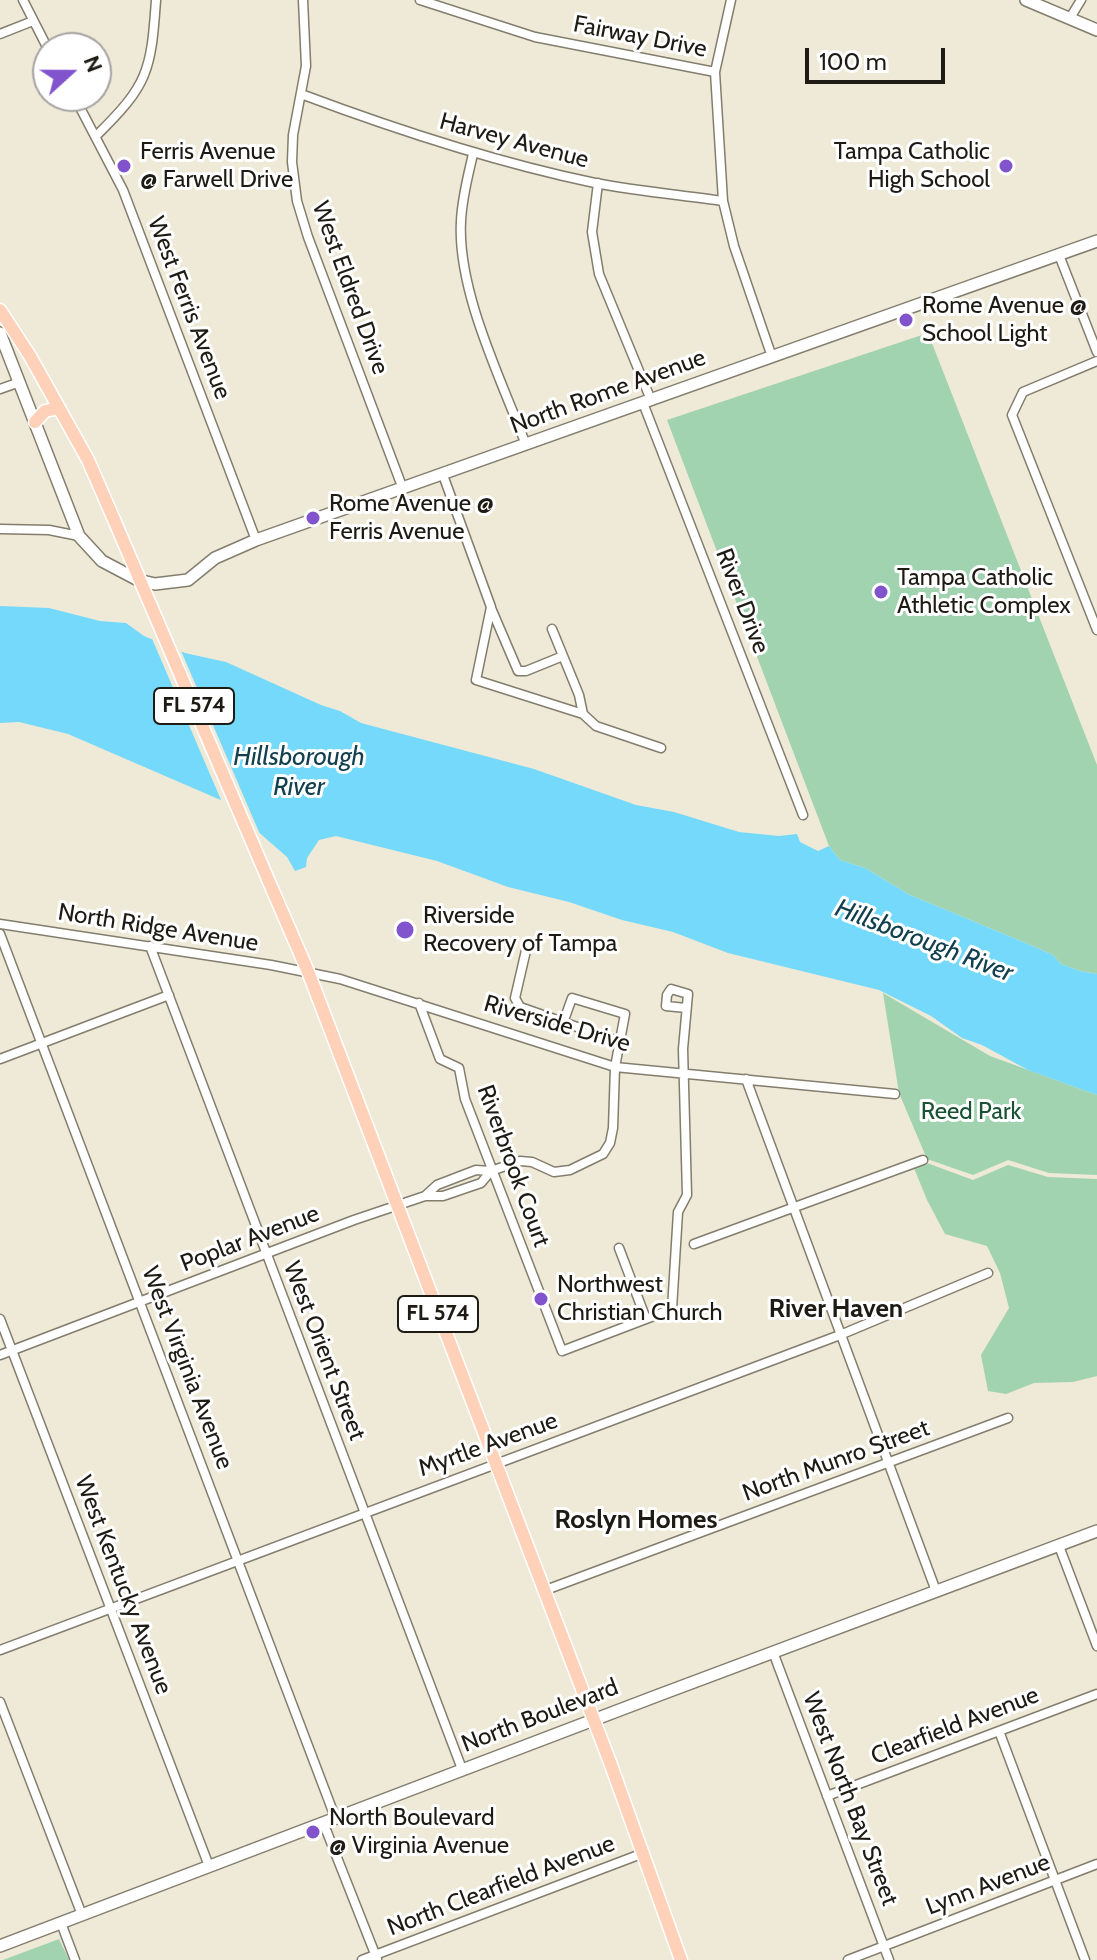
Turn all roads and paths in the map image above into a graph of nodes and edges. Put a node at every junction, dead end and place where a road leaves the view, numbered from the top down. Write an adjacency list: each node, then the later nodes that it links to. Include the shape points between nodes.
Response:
1 (23, 0): 9 (street)
2 (156, 0): 16 (street, via 153,52 145,78 125,108)
3 (303, 0): 14 (street, West Eldred Drive, via 307,50)
4 (420, 0): 13 (street, Fairway Drive, via 535,37)
5 (731, 0): 13 (street)
6 (1026, 0): 8 (street)
7 (1081, 0): 8 (street)
8 (1070, 18): 10 (street)
9 (33, 21): 11 (street); 12 (street)
10 (1097, 30)
11 (39, 32)
12 (0, 34)
13 (715, 72): 19 (street)
14 (301, 94): 17 (street, Harvey Avenue); 34 (street, West Eldred Drive, via 292,162 301,218)
15 (83, 112): 16 (street, West Ferris Avenue)
16 (96, 136): 37 (street, West Ferris Avenue, via 123,190)
17 (473, 154): 18 (street, Harvey Avenue); 32 (street, via 463,202 462,248 471,300)
18 (598, 183): 19 (street, Harvey Avenue); 29 (street, River Drive, via 592,232 599,274)
19 (723, 201): 25 (street)
20 (1097, 241): 21 (street, North Rome Avenue)
21 (1059, 255): 24 (street); 25 (street, North Rome Avenue)
22 (1, 317): 30 (main road, FL 574)
23 (0, 333): 27 (street)
24 (1097, 352)
25 (772, 357): 29 (street, North Rome Avenue)
26 (1097, 361): 40 (street, via 1023,392 1012,415)
27 (20, 382): 28 (street); 31 (street)
28 (0, 389)
29 (647, 401): 32 (street, North Rome Avenue); 44 (street, River Drive)
30 (59, 408): 31 (main road, via 45,411); 49 (main road, FL 574, bridge, via 88,460)
31 (35, 422): 36 (street)
32 (526, 445): 33 (street, North Rome Avenue)
33 (443, 475): 34 (street, North Rome Avenue); 38 (street)
34 (403, 489): 37 (street, North Rome Avenue)
35 (0, 529): 36 (street)
36 (79, 536): 37 (street, North Rome Avenue, via 102,561 155,584 188,580 215,558)
37 (256, 540)
38 (491, 607): 41 (street, via 518,671); 42 (street, via 476,680)
39 (552, 629): 41 (street)
40 (1097, 630)
41 (563, 656): 42 (street)
42 (583, 714): 43 (street, via 596,726)
43 (661, 748)
44 (803, 815)
45 (0, 924): 47 (street, North Ridge Avenue)
46 (0, 934): 55 (street, West Virginia Avenue)
47 (150, 946): 49 (street, North Ridge Avenue); 50 (street, West Orient Street)
48 (527, 946): 53 (street, via 515,998 520,1007)
49 (309, 974): 51 (street, Riverside Drive); 63 (main road, FL 574)
50 (169, 995): 55 (street); 67 (street, West Orient Street)
51 (419, 1003): 57 (street, Riverside Drive); 62 (street, Riverbrook Court, via 440,1059 459,1068)
52 (686, 1008): 58 (street)
53 (563, 1023): 54 (street); 54 (street, via 572,998 625,1014)
54 (620, 1042): 57 (street, Poplar Avenue)
55 (41, 1043): 56 (street); 69 (street, West Virginia Avenue)
56 (0, 1059)
57 (615, 1067): 58 (street, Riverside Drive); 62 (street, Poplar Avenue, via 613,1128 603,1154 570,1170 554,1172 520,1161)
58 (684, 1072): 59 (street, Riverside Drive); 71 (street, via 687,1195 678,1212 672,1309)
59 (746, 1079): 60 (street, Riverside Drive); 64 (street)
60 (895, 1094)
61 (923, 1160): 64 (street)
62 (491, 1171): 63 (street, Poplar Avenue, via 476,1170); 71 (street, Riverbrook Court, via 562,1351)
63 (396, 1205): 67 (street, Poplar Avenue); 76 (main road, FL 574)
64 (793, 1207): 65 (street); 72 (street)
65 (694, 1244)
66 (619, 1248): 71 (street)
67 (266, 1254): 69 (street, Poplar Avenue); 78 (street, West Orient Street)
68 (988, 1273): 72 (street, Myrtle Avenue)
69 (140, 1302): 73 (street, Poplar Avenue); 81 (street, West Virginia Avenue)
70 (0, 1319): 73 (street, West Kentucky Avenue)
71 (646, 1319)
72 (840, 1335): 76 (street, Myrtle Avenue); 77 (street)
73 (12, 1351): 74 (street, Poplar Avenue); 84 (street, West Kentucky Avenue)
74 (0, 1355)
75 (1008, 1418): 77 (street, North Munro Street)
76 (495, 1463): 78 (street, Myrtle Avenue); 82 (main road, FL 574)
77 (887, 1463): 82 (street, North Munro Street); 83 (street)
78 (363, 1512): 81 (street, Myrtle Avenue); 92 (street, West Orient Street)
79 (1097, 1531): 80 (street, North Boulevard)
80 (1059, 1546): 83 (street, North Boulevard); 85 (street)
81 (239, 1560): 84 (street, Myrtle Avenue); 94 (street, West Virginia Avenue)
82 (543, 1591): 90 (main road, FL 574)
83 (936, 1591): 87 (street, North Boulevard)
84 (111, 1609): 86 (street, Myrtle Avenue); 97 (street, West Kentucky Avenue)
85 (1097, 1646)
86 (0, 1650)
87 (773, 1652): 90 (street, North Boulevard); 93 (street, West North Bay Street)
88 (1097, 1694): 91 (street, Clearfield Avenue)
89 (0, 1702): 99 (street)
90 (593, 1720): 92 (street, North Boulevard); 95 (main road, FL 574)
91 (999, 1731): 93 (street, Clearfield Avenue); 98 (street)
92 (462, 1769): 94 (street, North Boulevard)
93 (827, 1796): 102 (street, West North Bay Street)
94 (329, 1820): 97 (street, North Boulevard); 103 (street, West Virginia Avenue)
95 (641, 1854): 103 (street, North Clearfield Avenue); 106 (main road, FL 574)
96 (1097, 1864): 98 (street, Lynn Avenue)
97 (209, 1866): 99 (street, North Boulevard)
98 (1054, 1881): 102 (street, Lynn Avenue); 109 (street)
99 (82, 1915): 100 (street, North Boulevard)
100 (61, 1923): 101 (street, North Boulevard); 104 (street)
101 (0, 1946)
102 (884, 1946): 107 (street, Lynn Avenue); 108 (street, West North Bay Street)
103 (376, 1958): 105 (street)
104 (75, 1960)
105 (362, 1960)
106 (681, 1960)
107 (848, 1960)
108 (889, 1960)
109 (1085, 1960)

